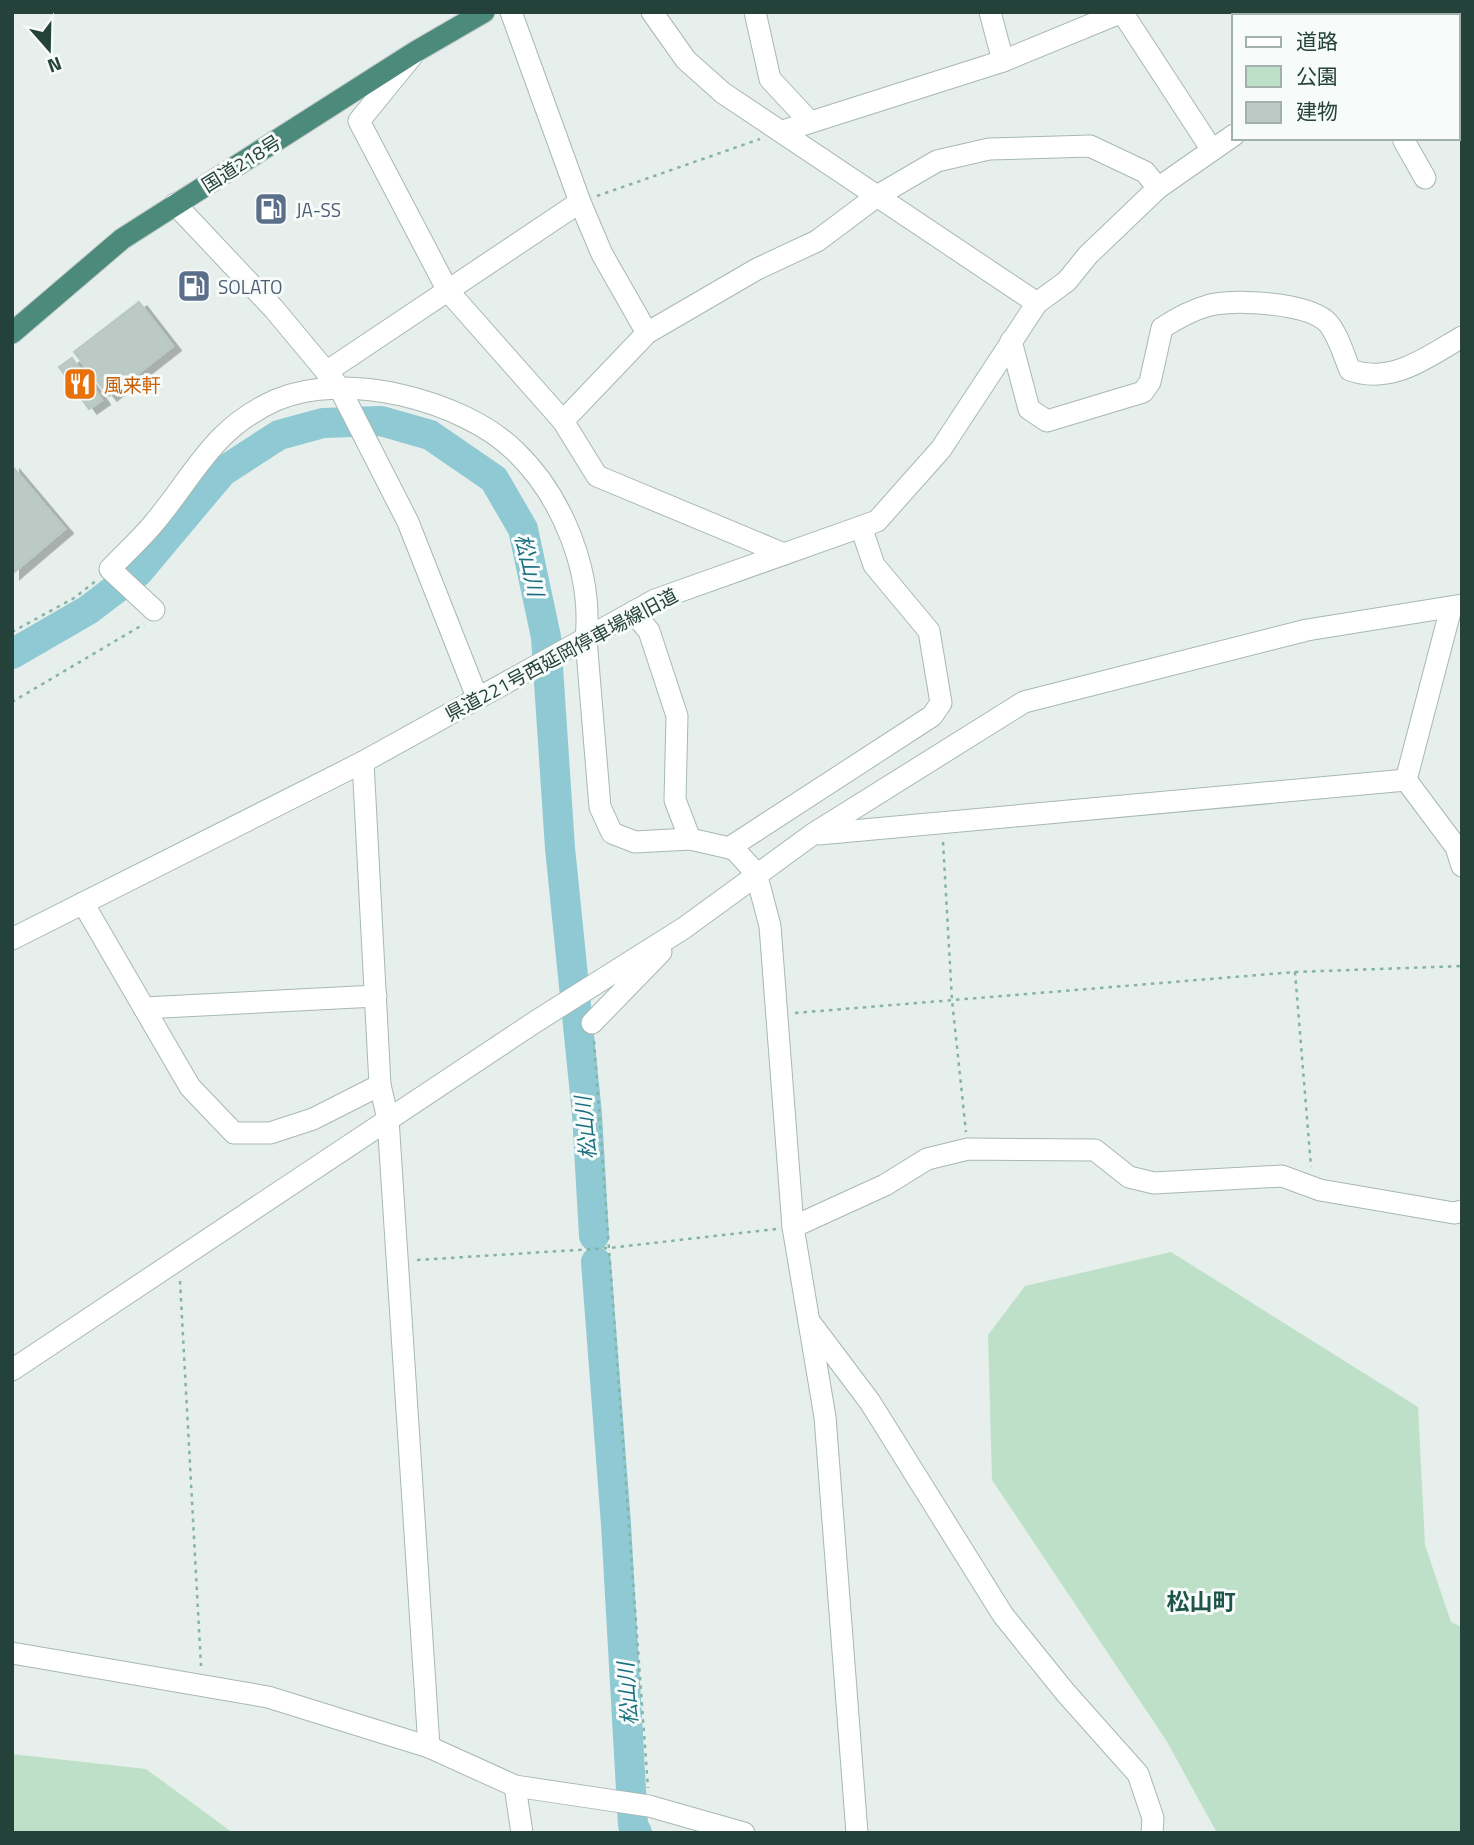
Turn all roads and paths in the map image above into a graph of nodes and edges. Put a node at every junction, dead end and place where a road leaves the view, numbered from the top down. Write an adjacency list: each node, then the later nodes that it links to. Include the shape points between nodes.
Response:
1 (484, 12): 7 (highway, 国道218号)
2 (511, 12): 17 (street)
3 (652, 12): 10 (street, via 687,60 723,93)
4 (755, 12): 9 (street, via 770,79)
5 (990, 12): 8 (street)
6 (1122, 12): 8 (street); 13 (street)
7 (415, 52): 18 (highway, 国道218号); 19 (street, via 359,121)
8 (1003, 61): 9 (street)
9 (810, 122): 10 (street)
10 (783, 131): 16 (street); 17 (path)
11 (1232, 136): 13 (street, 県道221号西延岡停車場線旧道)
12 (1405, 140): 14 (street)
13 (1212, 150): 15 (street, 県道221号西延岡停車場線旧道)
14 (1425, 178)
15 (1158, 188): 16 (street, via 1145,172 1090,146 1033,145 937,161); 20 (street, 県道221号西延岡停車場線旧道, via 1088,254 1067,281)
16 (877, 196): 20 (street); 22 (street, via 817,241 757,268)
17 (580, 202): 19 (street); 22 (street, via 602,254)
18 (175, 204): 21 (highway, 国道218号, via 122,239); 25 (street)
19 (448, 291): 25 (street); 26 (street)
20 (1037, 303): 24 (street, 県道221号西延岡停車場線旧道)
21 (12, 333)
22 (647, 333): 26 (street)
23 (1462, 337): 24 (street, via 1418,364 1395,372 1363,374 1350,370 1329,323 1315,314 1277,305 1213,304 1183,314 1162,328 1150,382 1143,392 1047,421 1029,410)
24 (1011, 341): 27 (street, 県道221号西延岡停車場線旧道, via 940,449 877,521)
25 (335, 382): 29 (street, via 278,399 234,424); 34 (street, via 403,394 468,418 515,450 550,496 575,546 589,613); 35 (street, via 408,523)
26 (563, 421): 28 (street, via 597,476)
27 (861, 527): 28 (street, 県道221号西延岡停車場線旧道); 42 (street, via 874,565 929,632 941,704 932,716)
28 (784, 554): 32 (street, 県道221号西延岡停車場線旧道, via 729,571)
29 (111, 569): 31 (street); 33 (path, via 74,598)
30 (1456, 606): 38 (street); 40 (street, via 1307,629 1024,702)
31 (155, 610): 36 (path, via 145,624)
32 (633, 612): 34 (street, 県道221号西延岡停車場線旧道); 41 (street, via 649,631 677,716 675,800)
33 (12, 632)
34 (586, 639): 35 (street, 県道221号西延岡停車場線旧道); 41 (street, via 600,807 612,834 635,842)
35 (477, 697): 37 (street, 県道221号西延岡停車場線旧道)
36 (12, 702)
37 (363, 762): 45 (street, 県道221号西延岡停車場線旧道); 50 (street)
38 (1406, 780): 39 (street); 43 (street, via 1457,847)
39 (942, 821): 40 (street); 51 (path)
40 (813, 834): 44 (street)
41 (690, 839): 42 (street)
42 (729, 848): 44 (street)
43 (1462, 866)
44 (756, 873): 46 (street); 53 (street, via 770,926)
45 (83, 903): 47 (street, 県道221号西延岡停車場線旧道); 52 (street)
46 (684, 928): 54 (street); 56 (street)
47 (12, 939)
48 (1462, 966): 49 (path)
49 (1294, 972): 51 (path); 58 (path)
50 (376, 996): 52 (street); 55 (street)
51 (952, 1000): 53 (path); 57 (path)
52 (144, 1008): 55 (street, via 190,1087 234,1133 270,1133 313,1119)
53 (776, 1014): 60 (street)
54 (592, 1023): 61 (path)
55 (380, 1085): 56 (street)
56 (387, 1119): 62 (street); 63 (street)
57 (968, 1149): 58 (street, via 1095,1150 1129,1177 1154,1183 1282,1175); 60 (street, via 927,1159 886,1185)
58 (1313, 1187): 59 (street, via 1378,1202)
59 (1462, 1211)
60 (793, 1227): 61 (path); 64 (street)
61 (608, 1248): 63 (path); 70 (path)
62 (179, 1258): 65 (street); 67 (path)
63 (395, 1262): 68 (street)
64 (809, 1322): 73 (street, via 825,1417); 74 (street, via 870,1402 1003,1615 1138,1774 1153,1818)
65 (12, 1370)
66 (12, 1653): 67 (street)
67 (202, 1686): 68 (street, via 268,1697)
68 (429, 1746): 69 (street)
69 (515, 1786): 70 (street); 71 (street)
70 (649, 1806): 72 (street)
71 (522, 1833)
72 (744, 1833)
73 (857, 1833)
74 (1152, 1833)

